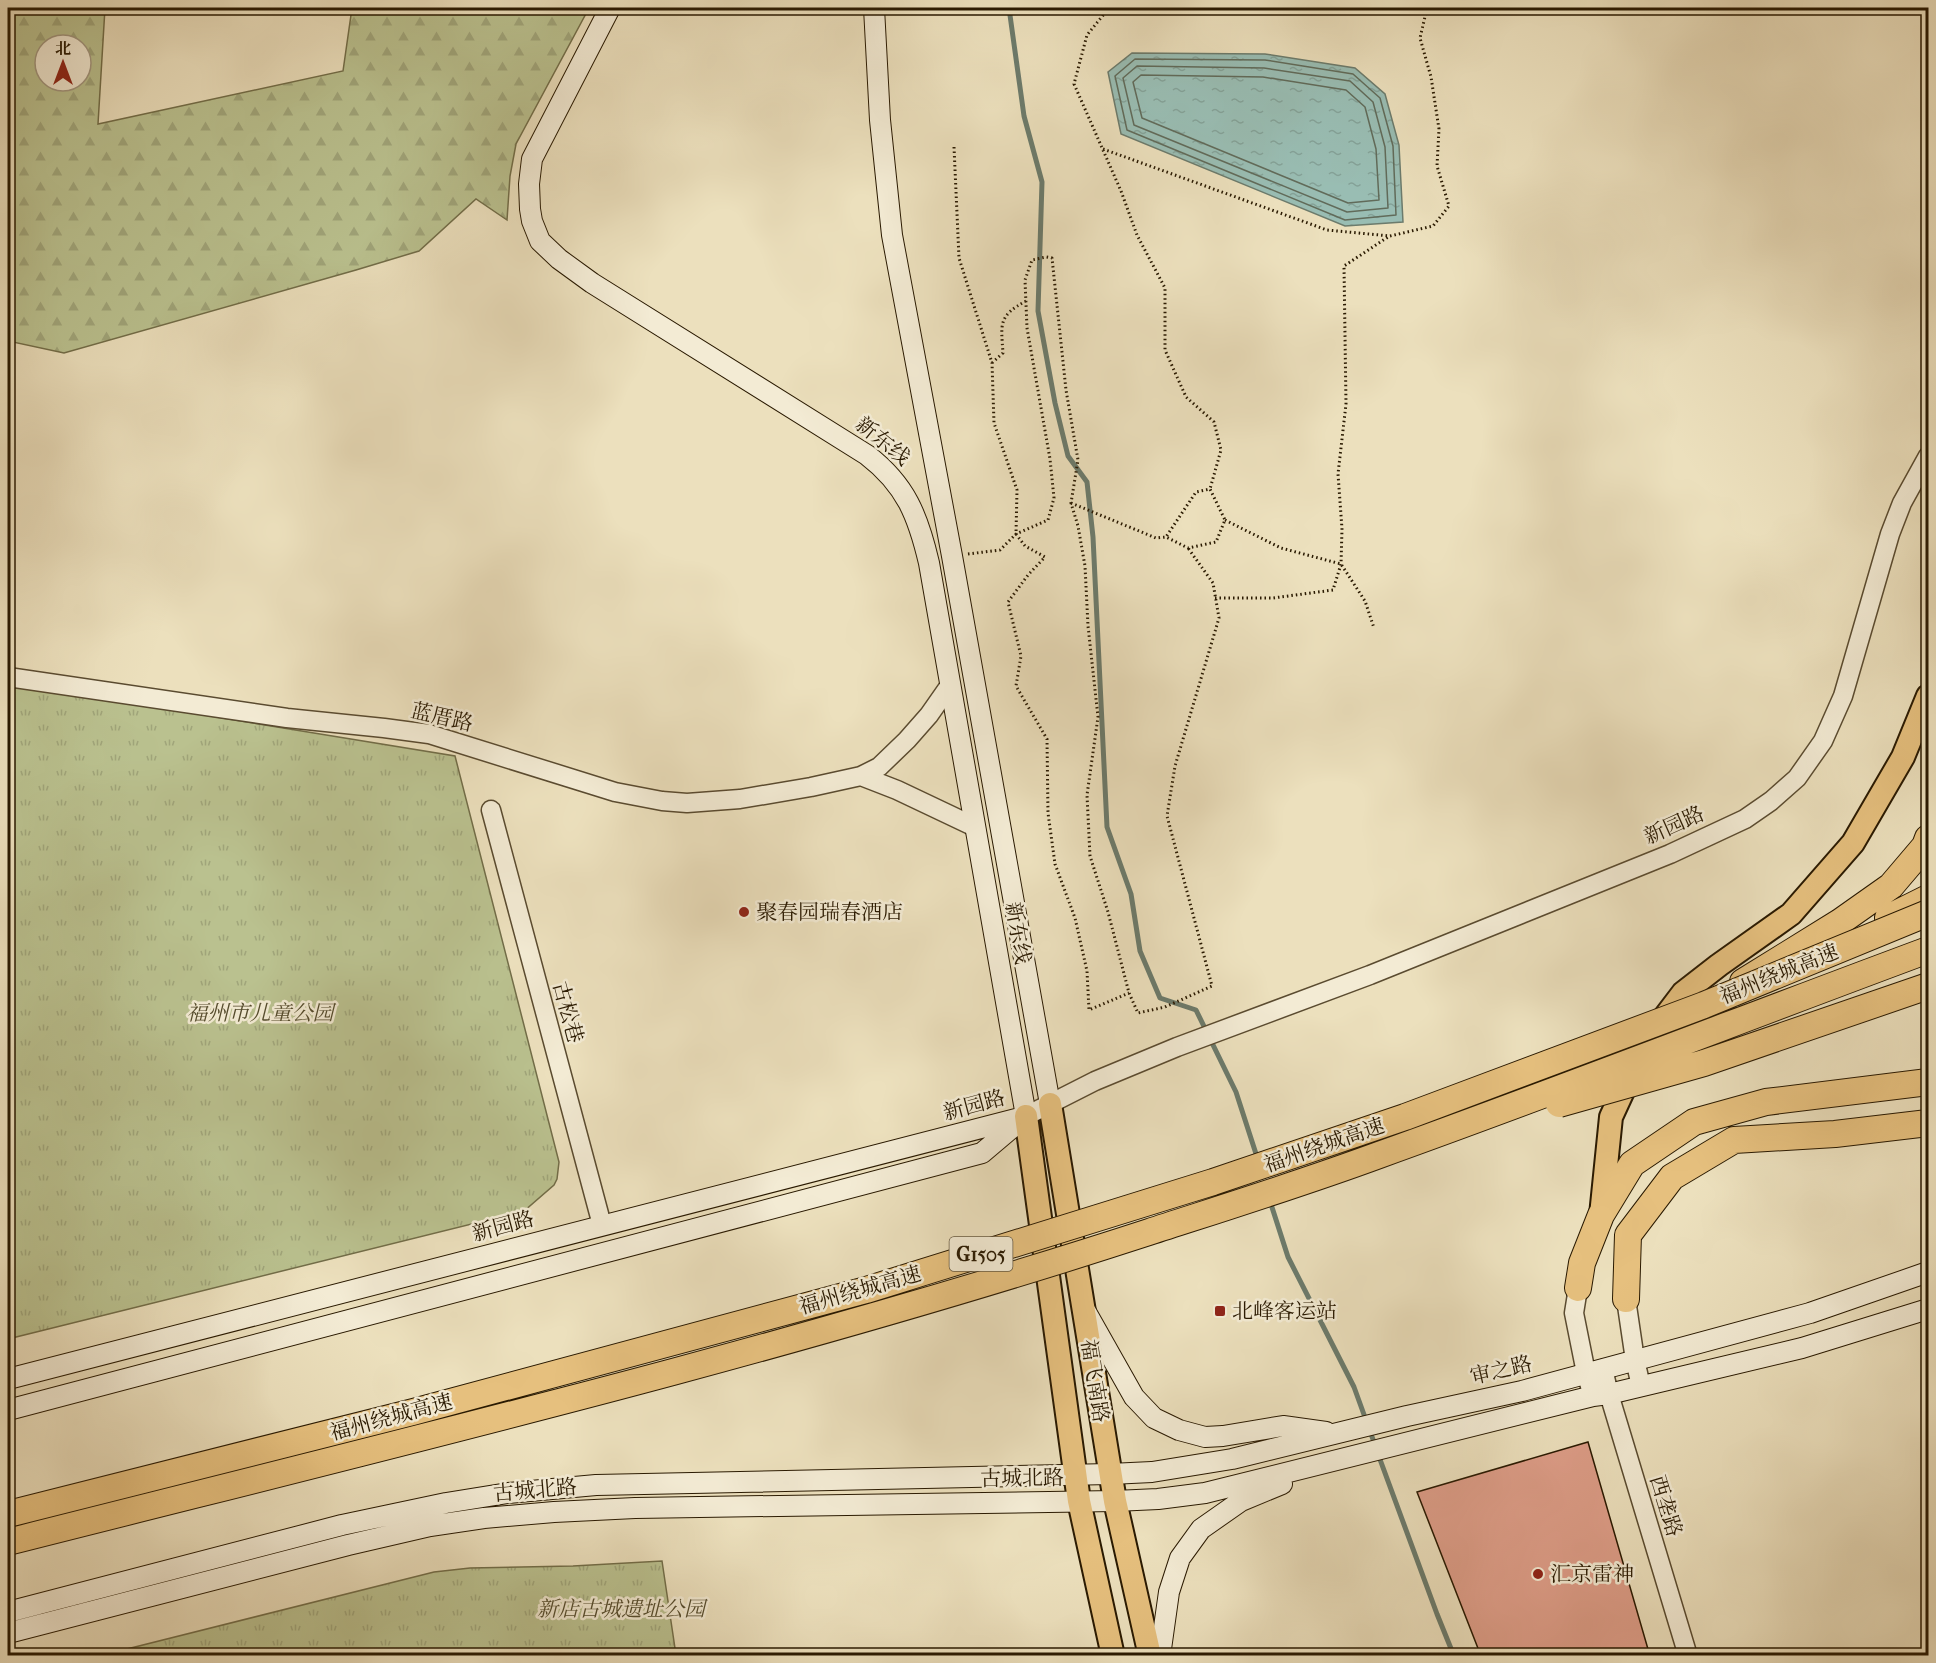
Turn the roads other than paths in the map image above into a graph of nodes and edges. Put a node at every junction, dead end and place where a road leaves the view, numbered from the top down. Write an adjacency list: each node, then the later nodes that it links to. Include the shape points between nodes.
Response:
1 (610, 8): 5 (main road, 新东线, via 532,159 529,203 540,241 592,283 854,445 890,475 909,501 923,536)
2 (874, 8): 17 (main road, 新东线, via 881,139 892,235)
3 (1929, 456): 17 (street, 新园路, via 1902,503 1890,534 1843,696 1822,741 1797,778 1771,801 1745,819 1670,854 1370,975 1177,1047)
4 (8, 677): 7 (street, 蓝厝路, via 287,718 429,734 589,785 662,801 740,799)
5 (950, 685): 7 (street, via 907,740 879,767); 9 (main road, 新东线)
6 (1929, 696): 23 (main road, via 1903,757 1853,843 1791,914 1683,993 1645,1043 1611,1117)
7 (861, 776): 9 (street)
8 (491, 810): 24 (street, 古松巷)
9 (975, 827): 18 (main road, 新东线)
10 (1929, 838): 15 (highway, bridge, via 1890,886 1840,922)
11 (1929, 898): 15 (highway, bridge)
12 (1929, 913): 15 (highway, 福州绕城高速 / G1505, bridge)
13 (1929, 950): 22 (highway, 福州绕城高速 / G1505, bridge)
14 (1929, 986): 22 (highway, bridge, via 1704,1063)
15 (1704, 1005): 42 (highway, 福州绕城高速 / G1505, bridge, via 1394,1121 1214,1182 866,1290 413,1412)
16 (1929, 1082): 23 (highway, via 1766,1102 1694,1122 1632,1164)
17 (1050, 1104): 18 (street, 新园路); 28 (main road, 福飞南路)
18 (1026, 1116): 24 (main road, 新园路); 35 (main road, 新园路, via 982,1153); 39 (main road, 福飞南路)
19 (1929, 1123): 20 (highway)
20 (1835, 1134): 21 (highway); 27 (highway, via 1734,1140 1672,1177 1628,1235)
21 (1929, 1135)
22 (1377, 1156): 43 (highway, 福州绕城高速 / G1505, bridge, via 1137,1236 875,1316 546,1405)
23 (1600, 1215): 26 (highway, via 1582,1263)
24 (602, 1225): 32 (main road, 新园路)
25 (1929, 1272): 30 (main road, 审之路, via 1810,1313)
26 (1578, 1288): 31 (street, 西垄路, via 1574,1313)
27 (1626, 1299): 30 (street)
28 (1082, 1306): 36 (main road, via 1134,1397 1154,1418 1205,1437 1283,1426); 38 (main road, 福飞南路)
29 (1929, 1309): 33 (main road, via 1802,1348)
30 (1635, 1360): 31 (main road, 审之路); 33 (street)
31 (1595, 1371): 34 (street, 西垄路); 36 (main road, 审之路)
32 (8, 1379)
33 (1641, 1386): 34 (main road)
34 (1601, 1395): 37 (main road); 49 (street, 西垄路)
35 (8, 1410)
36 (1338, 1434): 38 (main road, 审之路, via 1205,1464)
37 (1346, 1457): 41 (main road, via 1205,1493); 48 (main road, via 1241,1501 1201,1529 1180,1558 1169,1592)
38 (1110, 1474): 39 (main road, 审之路); 41 (main road, 福飞南路)
39 (1075, 1475): 40 (main road, 福飞南路); 44 (main road, 古城北路, via 596,1485 508,1493 342,1526)
40 (1079, 1501): 41 (main road); 45 (main road, 古城北路, via 624,1508 484,1518 348,1545); 46 (main road, 福飞南路)
41 (1115, 1501): 47 (main road, 福飞南路)
42 (8, 1514)
43 (8, 1542)
44 (8, 1612)
45 (8, 1633)
46 (1113, 1656)
47 (1150, 1656)
48 (1160, 1656)
49 (1688, 1656)

